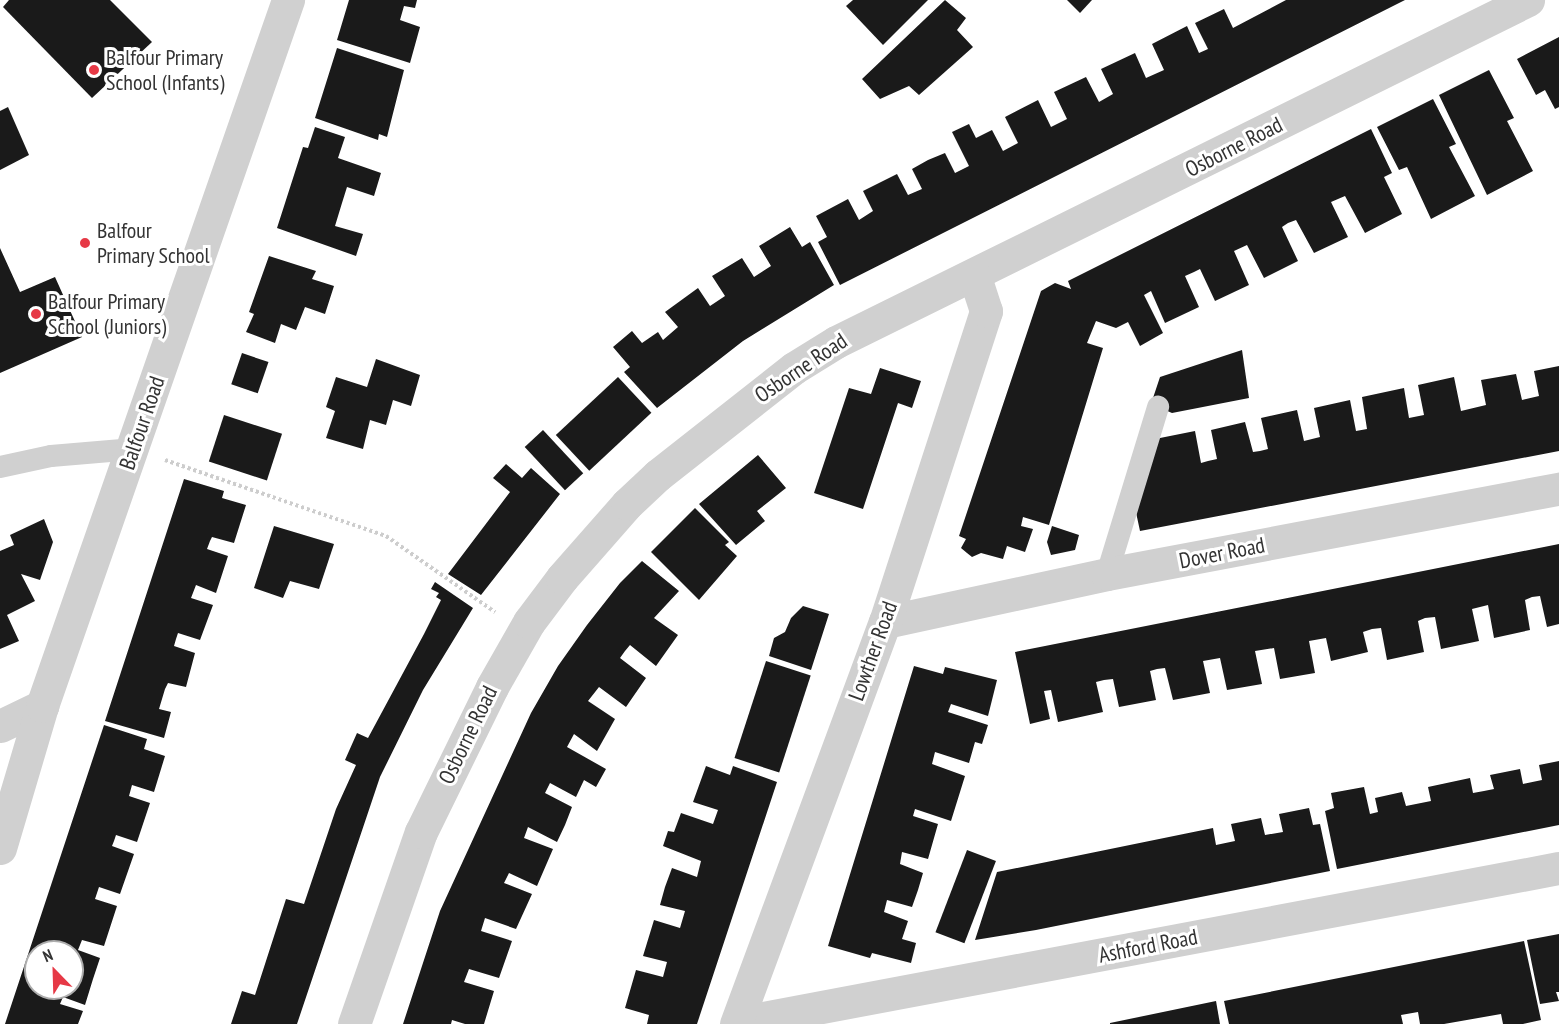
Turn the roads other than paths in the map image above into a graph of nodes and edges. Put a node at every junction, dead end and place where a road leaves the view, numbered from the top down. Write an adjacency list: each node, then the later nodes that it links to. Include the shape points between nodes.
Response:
1 (288, 0): 5 (street, Balfour Road)
2 (1528, 0): 3 (street, Osborne Road)
3 (974, 275): 9 (street, Lowther Road, via 986,311); 14 (street, Osborne Road, via 836,342 794,368 627,504 562,578 524,631 487,696 421,832)
4 (1158, 407): 8 (lane)
5 (134, 449): 6 (lane, via 51,456); 10 (street, Balfour Road)
6 (0, 467)
7 (1559, 489): 8 (street, Dover Road)
8 (1107, 574): 9 (street, Dover Road)
9 (885, 622): 15 (street, Lowther Road)
10 (42, 706): 11 (street); 12 (street, Balfour Road)
11 (0, 726)
12 (0, 848)
13 (1559, 868): 15 (street, Ashford Road)
14 (354, 1024)
15 (736, 1024)

